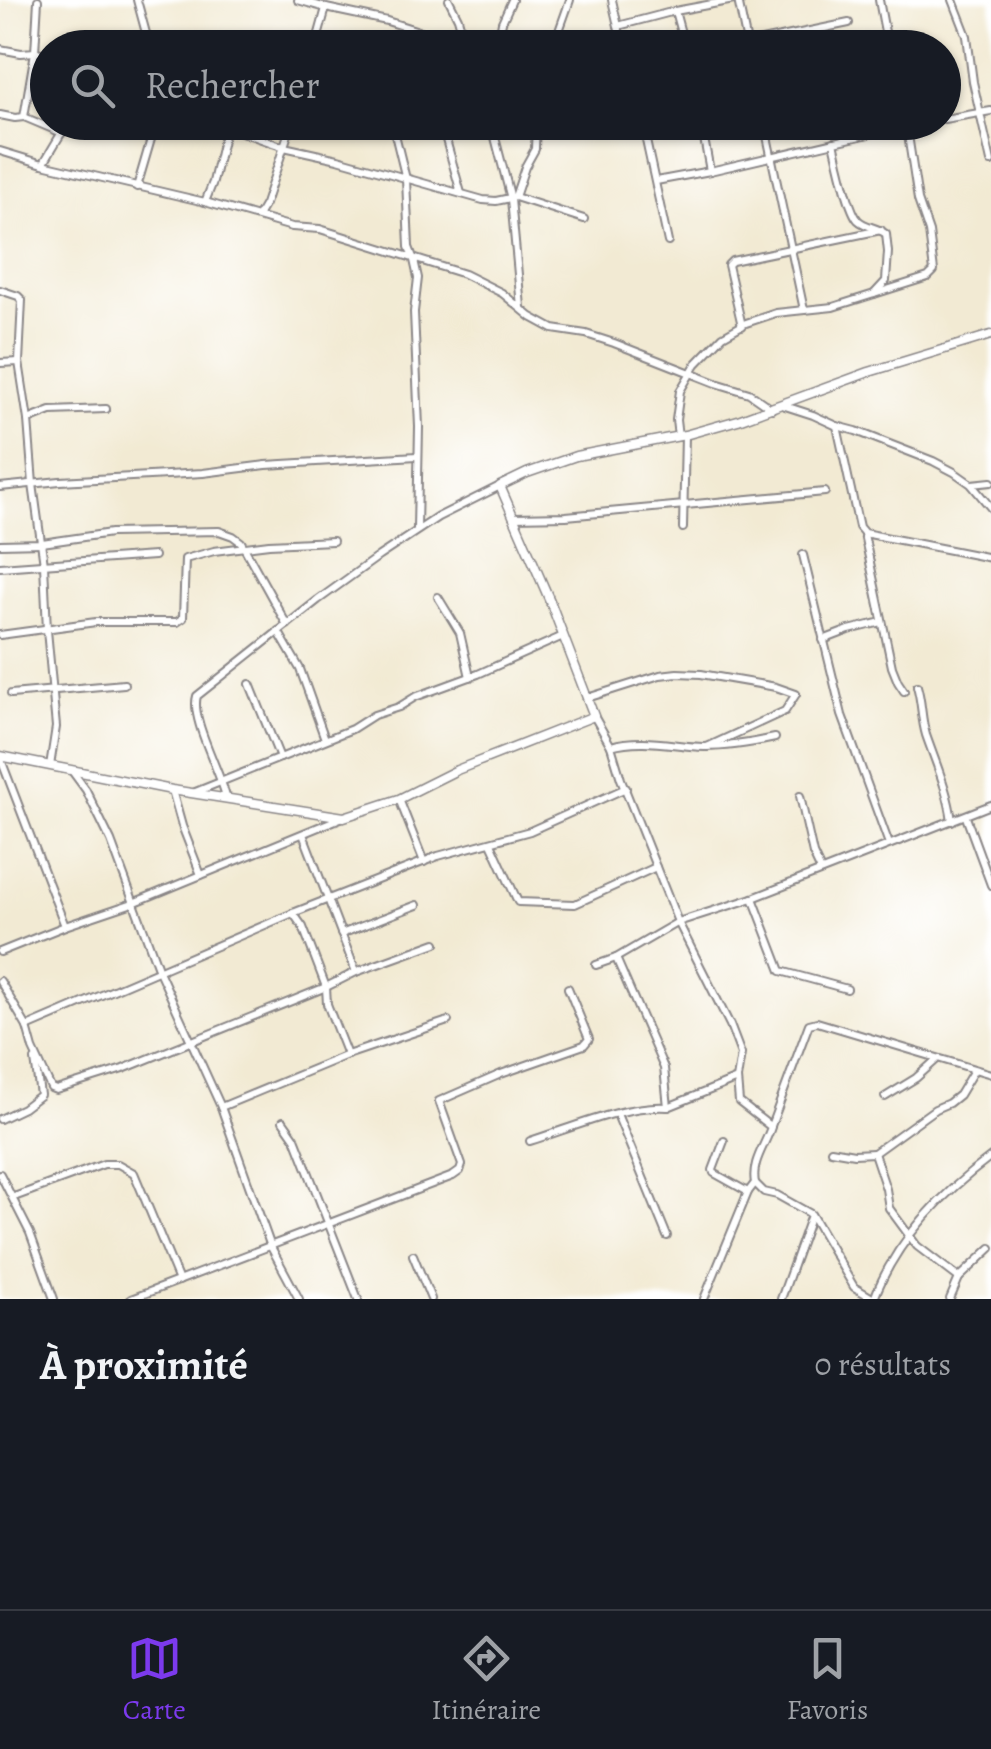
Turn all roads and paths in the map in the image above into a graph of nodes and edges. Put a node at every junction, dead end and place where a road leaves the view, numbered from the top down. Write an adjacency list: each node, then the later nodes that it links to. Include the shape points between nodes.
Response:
1 (38, 0): 15 (street)
2 (137, 0): 16 (street)
3 (298, 0): 11 (street)
4 (448, 0): 19 (street)
5 (512, 0): 20 (street)
6 (570, 0): 21 (street)
7 (612, 0): 14 (street)
8 (736, 0): 12 (street); 24 (street)
9 (879, 0): 26 (street)
10 (953, 0): 31 (street, via 967,36)
11 (326, 8): 17 (street); 18 (street)
12 (675, 11): 14 (street); 23 (street)
13 (849, 23): 25 (street)
14 (618, 26): 22 (street)
15 (36, 30)
16 (145, 30)
17 (320, 30)
18 (413, 30)
19 (462, 30)
20 (500, 30)
21 (559, 30)
22 (619, 30)
23 (680, 30)
24 (744, 30)
25 (818, 30)
26 (885, 30)
27 (0, 50): 28 (street)
28 (30, 52)
29 (30, 82): 34 (street)
30 (991, 111): 31 (street)
31 (980, 113): 33 (street); 54 (street)
32 (0, 115): 34 (street)
33 (961, 116)
34 (24, 117): 35 (street)
35 (30, 120)
36 (58, 140): 55 (street)
37 (151, 140): 59 (street)
38 (223, 140): 62 (street)
39 (265, 140): 51 (street)
40 (286, 140): 51 (street)
41 (396, 140): 57 (street)
42 (446, 140): 60 (street)
43 (496, 140): 61 (street)
44 (535, 140): 61 (street)
45 (646, 140): 58 (street)
46 (704, 140): 56 (street)
47 (768, 140): 53 (street)
48 (842, 140): 50 (street)
49 (909, 140): 70 (street, via 934,271)
50 (834, 142): 53 (street); 65 (street, via 853,214)
51 (284, 148): 57 (street); 63 (street)
52 (0, 151): 55 (street)
53 (771, 157): 56 (street); 67 (street)
54 (991, 162)
55 (43, 164): 59 (street)
56 (710, 171): 58 (street)
57 (406, 179): 60 (street); 68 (street)
58 (656, 181): 66 (street)
59 (137, 187): 62 (street)
60 (462, 193): 61 (street)
61 (513, 198): 64 (street); 71 (street)
62 (205, 202): 63 (street)
63 (258, 216): 68 (street)
64 (584, 219)
65 (881, 230): 67 (street); 70 (street, via 886,281)
66 (668, 242)
67 (790, 249): 72 (street); 73 (street, via 728,265)
68 (414, 260): 71 (street, via 464,274); 84 (street)
69 (0, 290): 75 (street, via 22,300)
70 (874, 294): 72 (street)
71 (521, 308): 77 (street, via 553,329)
72 (804, 310): 73 (street, via 776,312)
73 (742, 326): 77 (street, via 723,336)
74 (991, 335): 78 (street)
75 (20, 362): 76 (street); 81 (street)
76 (0, 364)
77 (692, 372): 80 (street, via 755,395); 83 (street, via 680,391)
78 (782, 406): 80 (street); 82 (street)
79 (106, 409): 81 (street)
80 (772, 409): 83 (street)
81 (28, 420): 86 (street)
82 (837, 426): 87 (street, via 933,461); 96 (street)
83 (681, 436): 88 (street, via 576,456); 91 (street)
84 (418, 456): 86 (street); 95 (street)
85 (991, 482): 87 (street)
86 (33, 484): 89 (street); 98 (street)
87 (971, 484): 92 (street)
88 (500, 486): 93 (street); 95 (street)
89 (0, 487)
90 (825, 492): 91 (street)
91 (684, 504): 93 (street); 94 (street)
92 (990, 505)
93 (514, 517): 112 (street)
94 (684, 528)
95 (417, 530): 108 (street)
96 (864, 533): 103 (street); 107 (street)
97 (333, 541): 100 (street)
98 (42, 543): 99 (street); 100 (street, via 111,533 219,531); 104 (street)
99 (0, 544)
100 (245, 548): 108 (street); 109 (street, via 184,559 181,621)
101 (803, 554): 113 (street)
102 (154, 556): 104 (street)
103 (991, 558)
104 (44, 564): 105 (street); 109 (street)
105 (0, 568)
106 (438, 598): 114 (street, via 460,633)
107 (882, 622): 113 (street); 119 (street)
108 (287, 624): 110 (street)
109 (47, 630): 111 (street); 118 (street)
110 (278, 632): 124 (street); 131 (street, via 194,702)
111 (0, 635)
112 (564, 636): 114 (street); 121 (street)
113 (823, 640): 144 (street, via 842,715)
114 (470, 678): 124 (street)
115 (124, 684): 118 (street)
116 (250, 684): 128 (street)
117 (917, 686): 141 (street)
118 (52, 690): 120 (street); 129 (street)
119 (904, 691)
120 (11, 694)
121 (587, 698): 122 (street); 126 (street, via 678,674 796,694 785,711)
122 (594, 716): 125 (street); 137 (street)
123 (775, 738): 126 (street)
124 (325, 739): 128 (street)
125 (611, 746): 126 (street); 132 (street)
126 (707, 747)
127 (0, 757): 129 (street); 156 (street)
128 (280, 758): 131 (street)
129 (50, 766): 130 (street)
130 (72, 770): 133 (street); 152 (street, via 111,841)
131 (222, 780): 134 (street); 136 (street)
132 (626, 788): 143 (street); 146 (street)
133 (172, 790): 134 (street); 148 (street)
134 (194, 792): 136 (street)
135 (800, 796): 147 (street)
136 (226, 797): 139 (street)
137 (400, 798): 139 (street); 145 (street)
138 (991, 806): 140 (street)
139 (344, 816): 142 (street)
140 (966, 816): 141 (street); 149 (street)
141 (952, 822): 144 (street)
142 (303, 834): 148 (street); 151 (street)
143 (491, 842): 145 (street); 146 (street, via 518,902 526,904 574,904)
144 (889, 844): 147 (street)
145 (424, 862): 151 (street)
146 (656, 867): 155 (street)
147 (821, 871): 150 (street)
148 (201, 874): 152 (street)
149 (991, 885)
150 (753, 898): 155 (street); 167 (street, via 781,970)
151 (328, 901): 154 (street); 157 (street)
152 (133, 904): 156 (street); 162 (street)
153 (417, 905): 157 (street)
154 (293, 913): 162 (street); 165 (street)
155 (678, 922): 160 (street); 176 (street, via 736,1039)
156 (65, 926): 159 (street)
157 (341, 934): 163 (street)
158 (436, 944): 163 (street)
159 (0, 952)
160 (616, 958): 161 (street); 179 (street, via 664,1068)
161 (596, 965)
162 (159, 971): 169 (street); 170 (street)
163 (356, 972): 165 (street)
164 (0, 982): 169 (street)
165 (326, 987): 170 (street); 172 (street)
166 (568, 988): 195 (street, via 588,1039 584,1045 439,1101 460,1171)
167 (848, 989)
168 (448, 1021): 172 (street)
169 (27, 1027): 171 (street)
170 (191, 1042): 171 (street, via 56,1090); 178 (street)
171 (33, 1049): 181 (street, via 40,1095)
172 (346, 1054): 178 (street)
173 (937, 1059): 174 (street); 177 (street); 183 (street, via 826,1023 809,1024)
174 (974, 1070): 175 (street); 187 (street, via 959,1095)
175 (991, 1074)
176 (737, 1079): 179 (street); 183 (street, via 739,1102)
177 (886, 1097)
178 (221, 1107): 198 (street)
179 (668, 1107): 180 (street)
180 (617, 1114): 184 (street); 196 (street)
181 (0, 1119)
182 (282, 1121): 195 (street)
183 (771, 1126): 190 (street)
184 (530, 1141)
185 (724, 1141): 191 (street, via 714,1174)
186 (831, 1150): 187 (street)
187 (874, 1153): 197 (street, via 889,1208)
188 (991, 1157): 197 (street, via 953,1187)
189 (0, 1174): 193 (street)
190 (755, 1183): 191 (street); 194 (street)
191 (748, 1192): 208 (street)
192 (0, 1194): 193 (street)
193 (11, 1194): 202 (street, via 118,1164 134,1174); 203 (street)
194 (811, 1214): 209 (street); 210 (street, via 854,1287)
195 (328, 1224): 198 (street); 206 (street)
196 (667, 1236)
197 (910, 1237): 201 (street); 210 (street)
198 (270, 1247): 202 (street); 205 (street)
199 (991, 1248): 201 (street)
200 (413, 1256): 207 (street)
201 (959, 1278): 211 (street)
202 (179, 1281): 204 (street)
203 (54, 1299)
204 (130, 1299)
205 (299, 1299)
206 (358, 1299)
207 (431, 1299)
208 (704, 1299)
209 (781, 1299)
210 (874, 1299)
211 (950, 1299)

